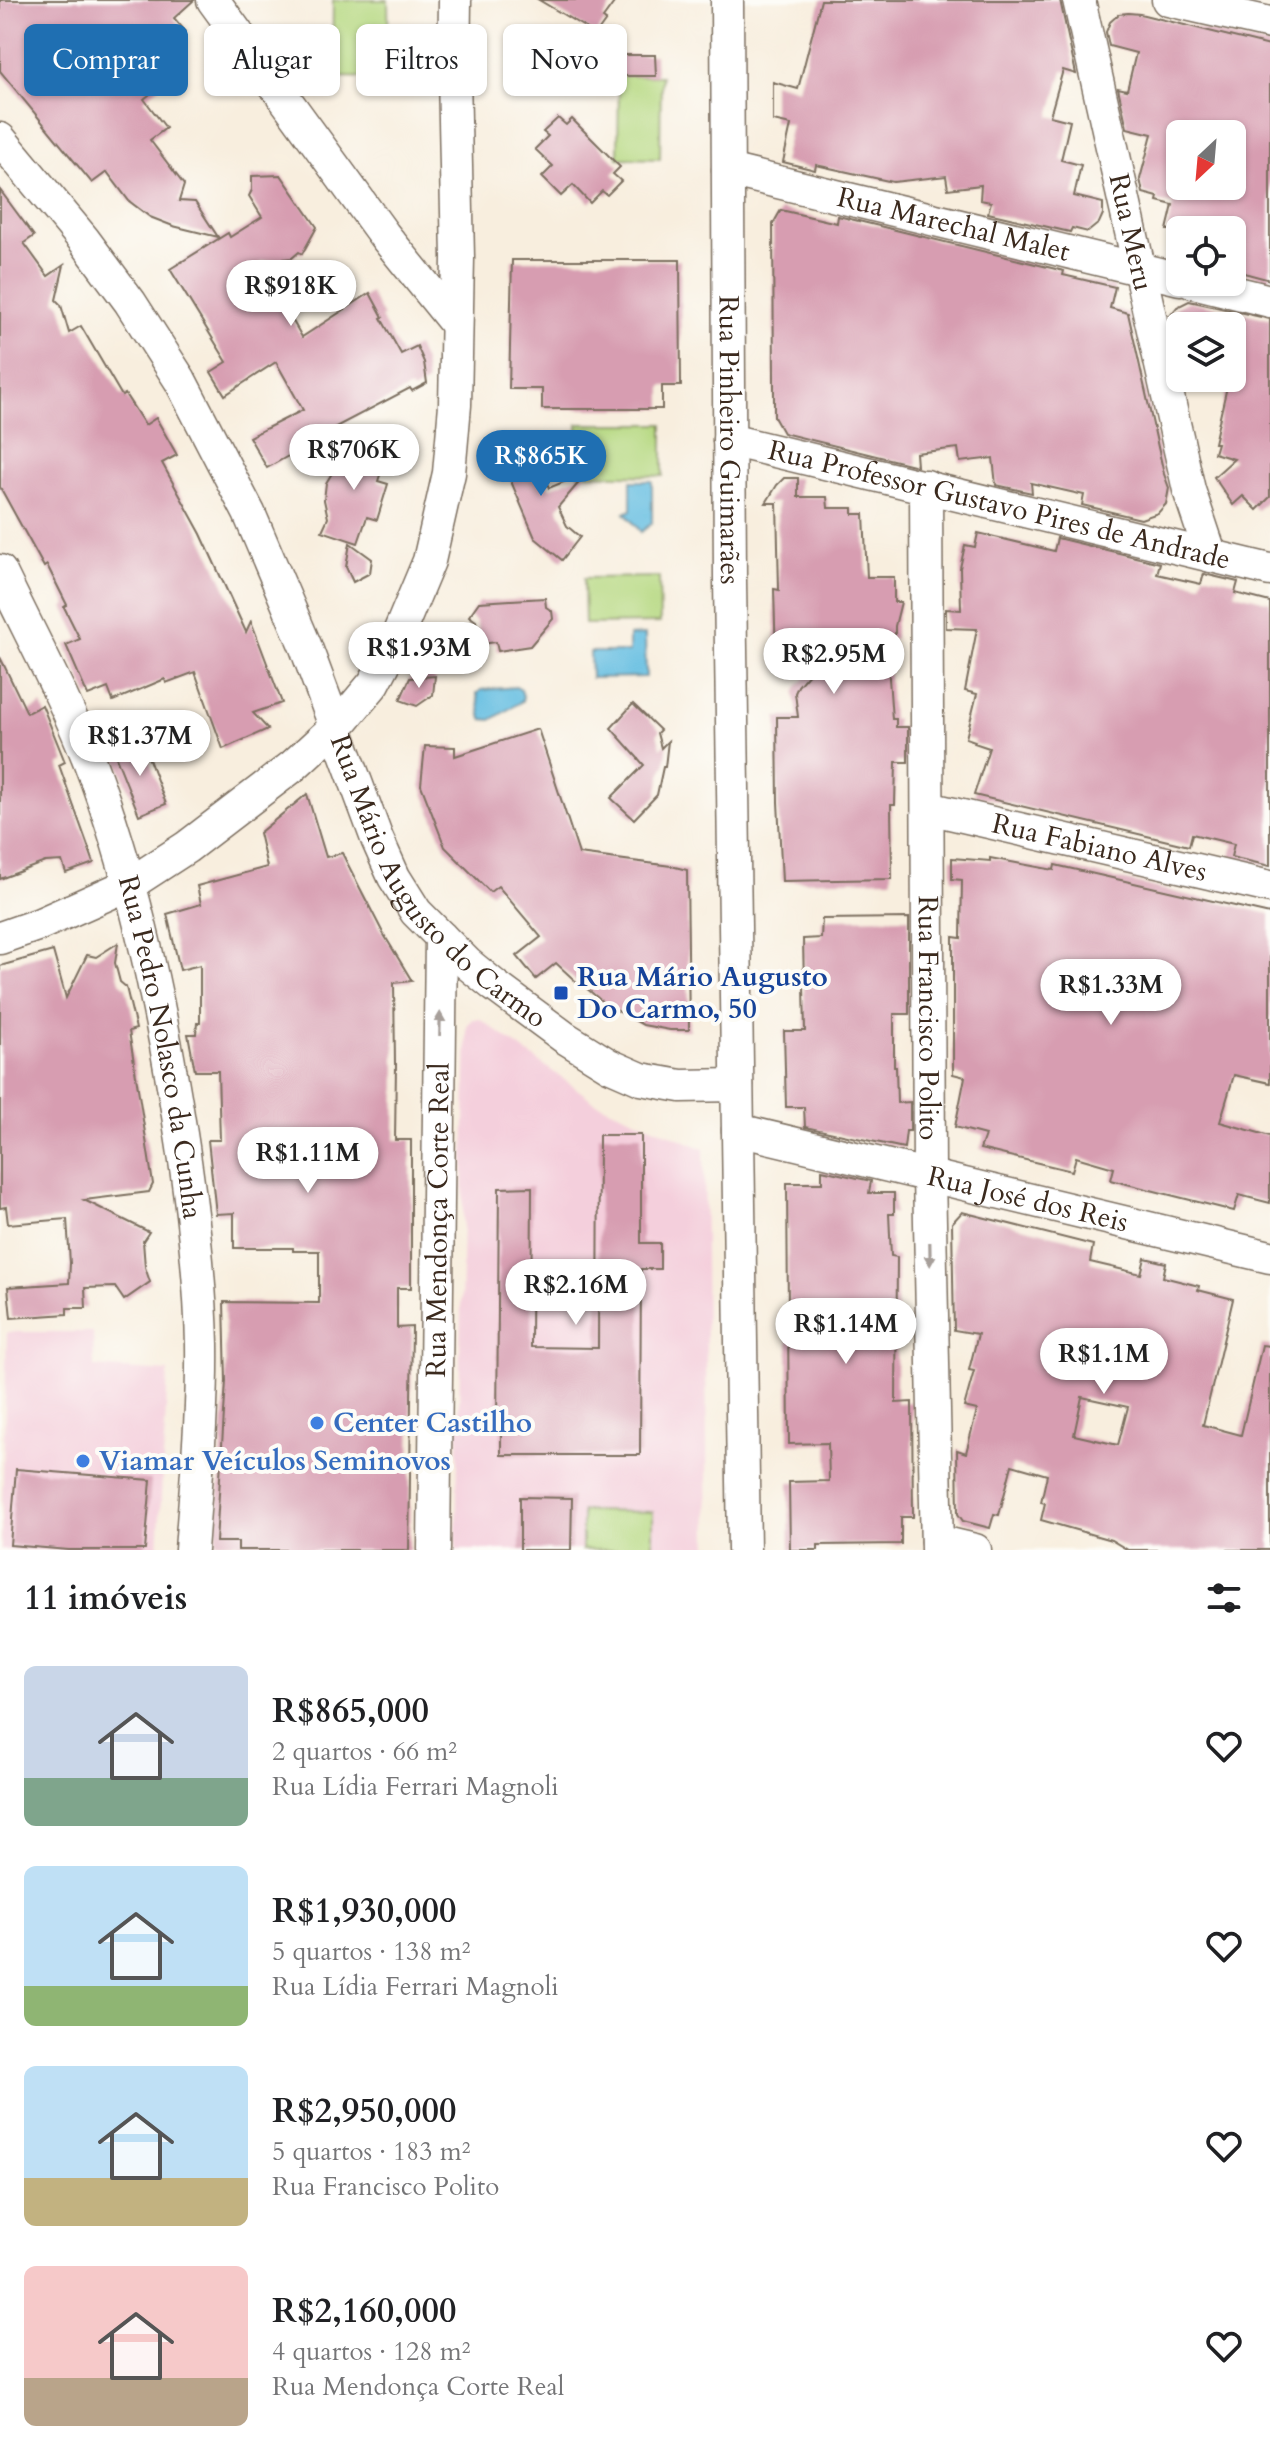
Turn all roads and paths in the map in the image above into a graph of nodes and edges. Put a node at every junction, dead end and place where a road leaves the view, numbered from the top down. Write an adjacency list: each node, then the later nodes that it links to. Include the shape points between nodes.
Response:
1 (213, 0): 13 (street, via 384,235)
2 (455, 0): 13 (street)
3 (727, 0): 8 (street, Rua Pinheiro Guimarães)
4 (1079, 0): 9 (street, Rua Meru)
5 (1168, 0): 6 (street)
6 (1270, 23)
7 (0, 139): 19 (street, Rua Mário Augusto do Carmo, via 130,302 180,380 249,513)
8 (728, 170): 9 (street, Rua Marechal Malet); 14 (street, Rua Pinheiro Guimarães)
9 (1139, 269): 10 (street, Rua Marechal Malet); 16 (street, Rua Meru, via 1189,490)
10 (1166, 276)
11 (1246, 295): 12 (street)
12 (1270, 301)
13 (456, 324): 19 (street, via 449,473 429,561 374,683)
14 (729, 440): 15 (street, Rua Professor Gustavo Pires de Andrade); 25 (street, Rua Pinheiro Guimarães)
15 (926, 486): 16 (street, Rua Professor Gustavo Pires de Andrade); 20 (street, Rua Francisco Polito)
16 (1211, 556): 17 (street, Rua Professor Gustavo Pires de Andrade)
17 (1270, 570)
18 (0, 571): 21 (street, Rua Pedro Nolasco da Cunha, via 89,761)
19 (335, 727): 21 (street, via 293,766); 23 (street, Rua Mário Augusto do Carmo, via 394,877 416,912)
20 (928, 808): 22 (street, Rua Fabiano Alves); 27 (street, Rua Francisco Polito)
21 (130, 884): 24 (street); 30 (street, Rua Pedro Nolasco da Cunha, via 161,1016 198,1255 201,1427)
22 (1270, 887)
23 (441, 937): 25 (street, Rua Mário Augusto do Carmo, via 495,986 609,1065 641,1079 681,1086); 31 (street, Rua Mendonça Corte Real, one-way to 23)
24 (0, 938)
25 (737, 1085): 26 (street, Rua Pinheiro Guimarães)
26 (738, 1130): 27 (street, Rua José dos Reis); 32 (street, Rua Pinheiro Guimarães)
27 (929, 1176): 28 (street, Rua José dos Reis); 29 (street, Rua Francisco Polito, one-way to 29)
28 (1270, 1257)
29 (937, 1545): 33 (street)
30 (191, 1550)
31 (434, 1550)
32 (744, 1550)
33 (975, 1550)

